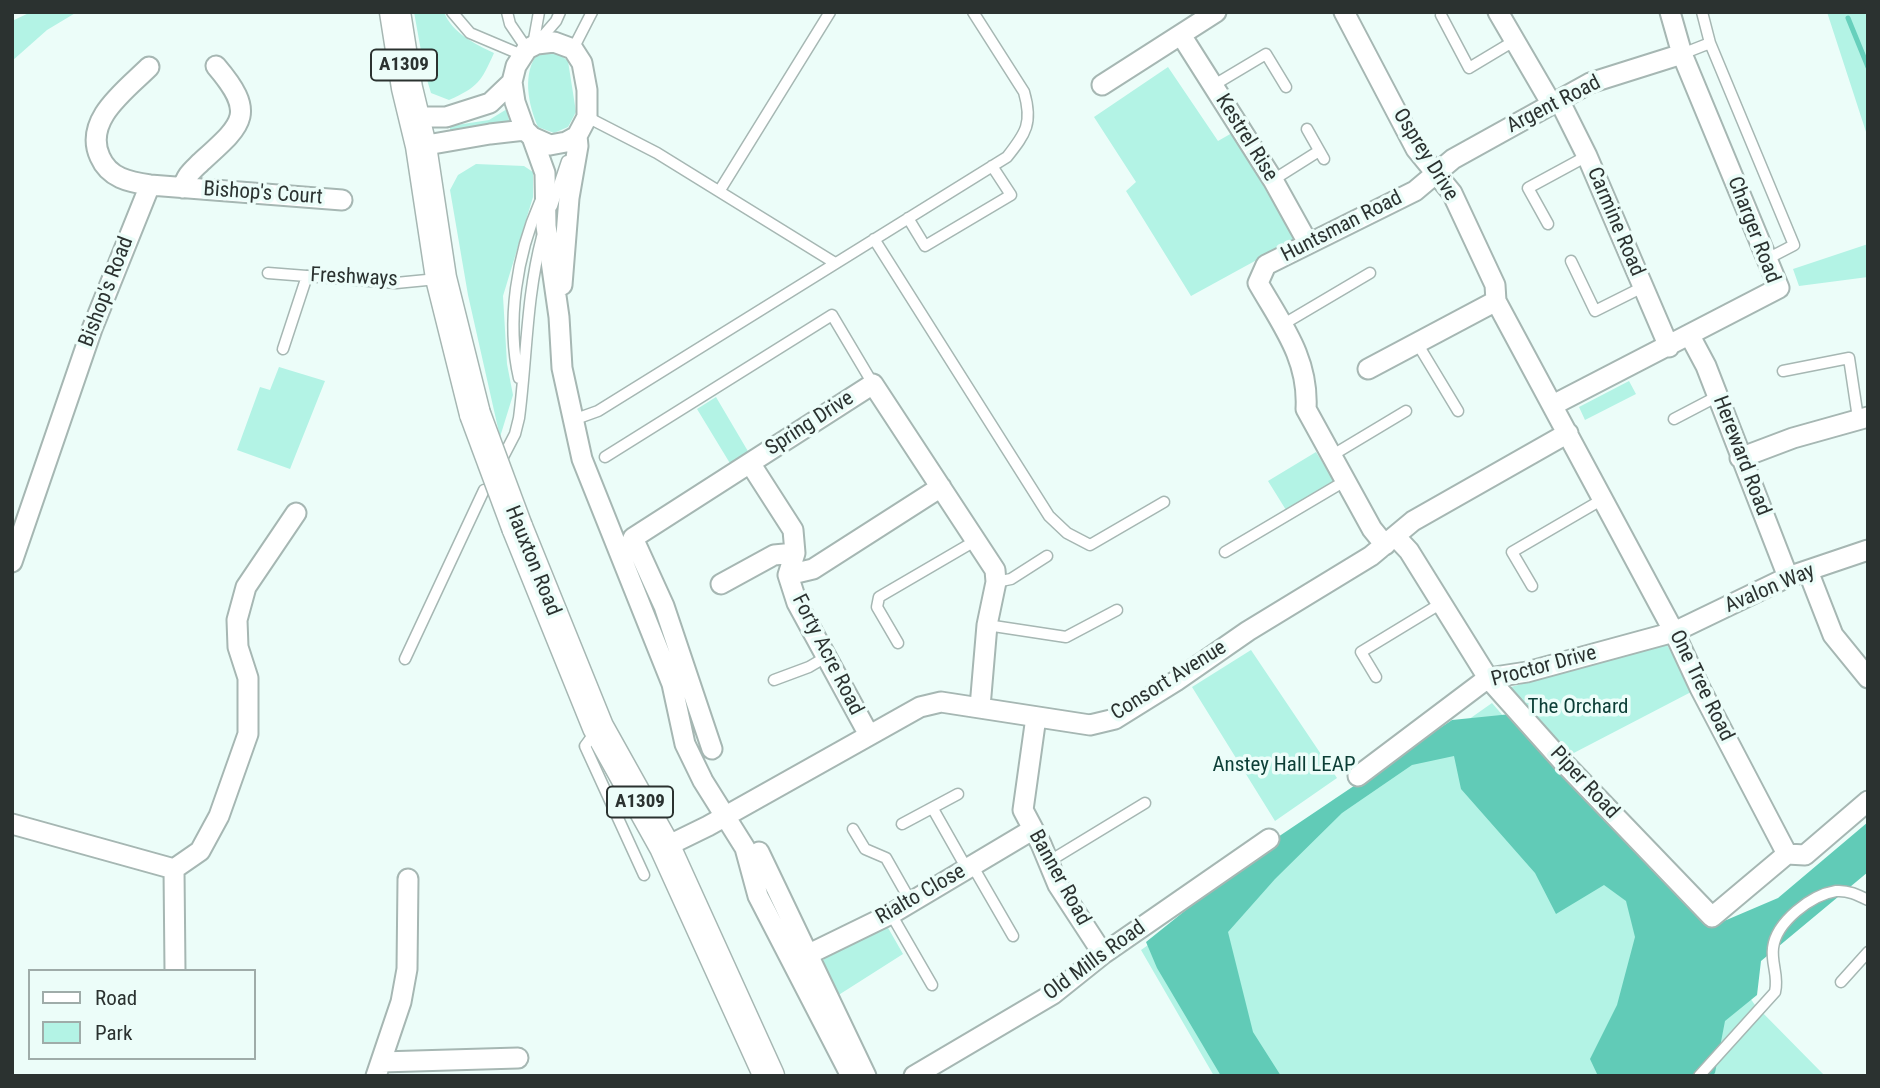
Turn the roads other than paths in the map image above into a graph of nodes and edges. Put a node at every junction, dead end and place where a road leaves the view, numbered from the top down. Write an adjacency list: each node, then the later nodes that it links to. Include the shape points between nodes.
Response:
1 (395, 12): 28 (main road, Hauxton Road / A1309)
2 (452, 12): 18 (lane, via 470,33 492,44)
3 (507, 12): 18 (lane, via 510,24)
4 (539, 12): 18 (lane)
5 (560, 12): 18 (lane)
6 (592, 12): 19 (lane)
7 (830, 12): 41 (lane)
8 (973, 12): 35 (lane, via 1024,92 1028,107 1025,135 1007,157)
9 (1216, 12): 15 (street)
10 (1343, 12): 36 (street, Osprey Drive, via 1416,149)
11 (1497, 12): 16 (street, Carmine Road)
12 (1670, 12): 20 (street, Charger Road)
13 (1702, 12): 17 (lane)
14 (1441, 15): 16 (lane, via 1469,68)
15 (1181, 35): 24 (street); 25 (street, Kestrel Rise)
16 (1514, 41): 27 (street, Carmine Road)
17 (1710, 43): 20 (lane); 48 (lane, via 1794,245)
18 (530, 48): 19 (street, via 554,42); 23 (street)
19 (573, 49): 29 (street, via 582,63)
20 (1682, 54): 27 (street, Argent Road, via 1590,83); 48 (street, Charger Road)
21 (216, 66): 39 (street, Bishop's Court, via 236,89 240,121 186,177)
22 (149, 67): 38 (street, via 110,106 96,129 96,149 110,173)
23 (512, 82): 28 (street, via 490,103 446,117); 31 (street)
24 (1102, 85)
25 (1213, 85): 26 (lane, via 1266,54); 37 (street, Kestrel Rise)
26 (1286, 87)
27 (1555, 102): 34 (street, Carmine Road); 36 (street, Argent Road, via 1453,159)
28 (414, 117): 33 (main road, Hauxton Road / A1309)
29 (586, 117): 32 (street); 41 (lane)
30 (1307, 129): 37 (lane, via 1322,155)
31 (528, 134): 32 (street, via 550,145); 33 (street, via 490,134); 40 (street, via 545,173)
32 (578, 141): 45 (lane); 57 (street)
33 (421, 146): 54 (main road, Hauxton Road / A1309)
34 (1587, 156): 44 (lane, via 1528,188); 55 (street, Carmine Road)
35 (992, 166): 43 (lane); 43 (lane, via 1011,195 925,246)
36 (1435, 175): 47 (street, Huntsman Road, via 1415,191); 56 (street, Osprey Drive, via 1452,194 1495,285)
37 (1273, 180): 47 (street, Kestrel Rise)
38 (150, 185): 39 (street, Bishop's Court); 92 (street, Bishop's Road, via 92,329)
39 (183, 188): 42 (street, Bishop's Court)
40 (546, 189): 45 (street); 66 (lane, via 516,292 514,357)
41 (720, 190): 50 (lane)
42 (342, 200)
43 (908, 218): 46 (lane)
44 (1548, 224)
45 (545, 226): 57 (street); 66 (lane, via 528,310)
46 (874, 239): 50 (lane); 84 (lane, via 1049,516 1090,545)
47 (1308, 243): 58 (street, Huntsman Road, via 1266,265 1258,283)
48 (1767, 259): 59 (street, Charger Road, via 1779,288)
49 (1571, 261): 55 (lane, via 1595,311)
50 (835, 263): 73 (lane, via 598,411)
51 (268, 273): 53 (lane, Freshways)
52 (1370, 273): 58 (lane)
53 (307, 275): 54 (lane, Freshways, via 396,283); 62 (lane)
54 (441, 278): 112 (main road, Hauxton Road / A1309, bridge, via 475,414)
55 (1643, 287): 61 (street, Carmine Road)
56 (1496, 301): 60 (street); 68 (street, Osprey Drive)
57 (559, 317): 73 (street)
58 (1282, 325): 75 (street, Huntsman Road, via 1303,367 1306,409)
59 (1690, 336): 61 (street, Charger Road); 67 (street, Hereward Road)
60 (1417, 343): 63 (street); 70 (lane)
61 (1669, 347): 68 (street, Charger Road)
62 (283, 349)
63 (1368, 369)
64 (1783, 371): 71 (lane, via 1849,358)
65 (873, 384): 76 (lane, via 832,315); 79 (street, Spring Drive); 81 (street, Spring Drive)
66 (522, 389): 78 (lane, via 515,434)
67 (1718, 396): 72 (lane); 77 (street, Hereward Road)
68 (1553, 405): 74 (street, Osprey Drive)
69 (1406, 411): 75 (lane)
70 (1458, 411)
71 (1863, 417): 77 (street)
72 (1674, 419)
73 (572, 420): 120 (street, via 597,501 672,684 685,744)
74 (1568, 433): 83 (street, One Tree Road); 86 (street, Consort Avenue, via 1413,521)
75 (1331, 456): 80 (street, Huntsman Road)
76 (605, 457)
77 (1740, 457): 95 (street, Hereward Road)
78 (502, 459)
79 (750, 463): 90 (street, via 793,530); 114 (street, Spring Drive, via 633,538 664,606)
80 (1345, 481): 86 (street, Huntsman Road, via 1372,529); 89 (lane)
81 (941, 487): 87 (street, Spring Drive); 94 (street, Forty Acre Road, via 813,569)
82 (484, 490): 105 (lane)
83 (1604, 499): 98 (lane, via 1512,552); 102 (street, One Tree Road)
84 (1164, 502)
85 (296, 513): 131 (street, via 246,586 237,620 238,648 248,678 248,734 219,816 200,850)
86 (1390, 540): 99 (street, Piper Road, via 1409,551); 111 (street, Consort Avenue, via 1115,719 1090,725)
87 (975, 541): 96 (street, Spring Drive, via 995,570); 103 (lane, via 880,597 877,607)
88 (1868, 550): 93 (street, Avalon Way)
89 (1225, 552)
90 (795, 553): 94 (street, Forty Acre Road); 97 (street, via 774,555)
91 (1047, 556): 96 (lane, via 1012,579)
92 (12, 562)
93 (1808, 572): 95 (street, Avalon Way); 108 (street, via 1833,635)
94 (788, 575): 104 (street, Forty Acre Road, via 797,603)
95 (1788, 577): 102 (street, Avalon Way)
96 (996, 582): 101 (street)
97 (721, 584)
98 (1532, 586)
99 (1440, 604): 106 (lane, via 1361,652); 107 (street, Piper Road)
100 (1117, 610): 101 (lane, via 1066,637)
101 (986, 625): 110 (street)
102 (1674, 632): 107 (street, Proctor Drive, via 1527,672); 128 (street, One Tree Road)
103 (898, 643)
104 (826, 657): 109 (lane); 113 (street, Forty Acre Road)
105 (404, 659)
106 (1376, 677)
107 (1488, 678): 115 (street, Proctor Drive); 128 (street, Piper Road, via 1712,917)
108 (1868, 678)
109 (774, 680)
110 (980, 706): 111 (street, Consort Avenue); 113 (street, Consort Avenue, via 941,702 920,707)
111 (1036, 717): 124 (street, Banner Road, via 1023,810)
112 (598, 727): 126 (main road, Hauxton Road / A1309); 132 (lane, via 585,746)
113 (869, 735): 120 (street, Consort Avenue)
114 (712, 749)
115 (1358, 776)
116 (958, 794): 119 (lane)
117 (1868, 801): 128 (street, via 1805,855)
118 (1144, 803): 129 (lane)
119 (933, 809): 122 (lane); 130 (lane)
120 (727, 815): 126 (street, Consort Avenue); 147 (street, via 745,848 758,896)
121 (12, 824): 131 (street)
122 (902, 824)
123 (853, 829): 135 (lane, via 865,849 886,858)
124 (1032, 830): 129 (street, Banner Road); 130 (street, Rialto Close)
125 (1269, 839): 139 (street, Old Mills Road)
126 (665, 847): 146 (main road, Hauxton Road / A1309)
127 (759, 852): 140 (street)
128 (1787, 854)
129 (1048, 862): 139 (street, Banner Road)
130 (969, 867): 135 (street, Rialto Close); 137 (lane)
131 (174, 869): 141 (street)
132 (643, 875)
133 (408, 879): 145 (street, via 407,969)
134 (1868, 900): 150 (lane, via 1853,892 1836,891 1794,914 1779,930 1773,948 1775,992)
135 (911, 902): 136 (street, Rialto Close)
136 (891, 914): 140 (street, Rialto Close); 143 (lane)
137 (1013, 936)
138 (1868, 952): 142 (lane)
139 (1103, 954): 149 (street, Old Mills Road, via 1052,994)
140 (807, 955): 148 (street)
141 (175, 969)
142 (1841, 982)
143 (932, 985)
144 (518, 1058): 145 (street)
145 (378, 1069)
146 (769, 1076)
147 (851, 1076)
148 (866, 1076)
149 (914, 1076)
150 (1699, 1076)

